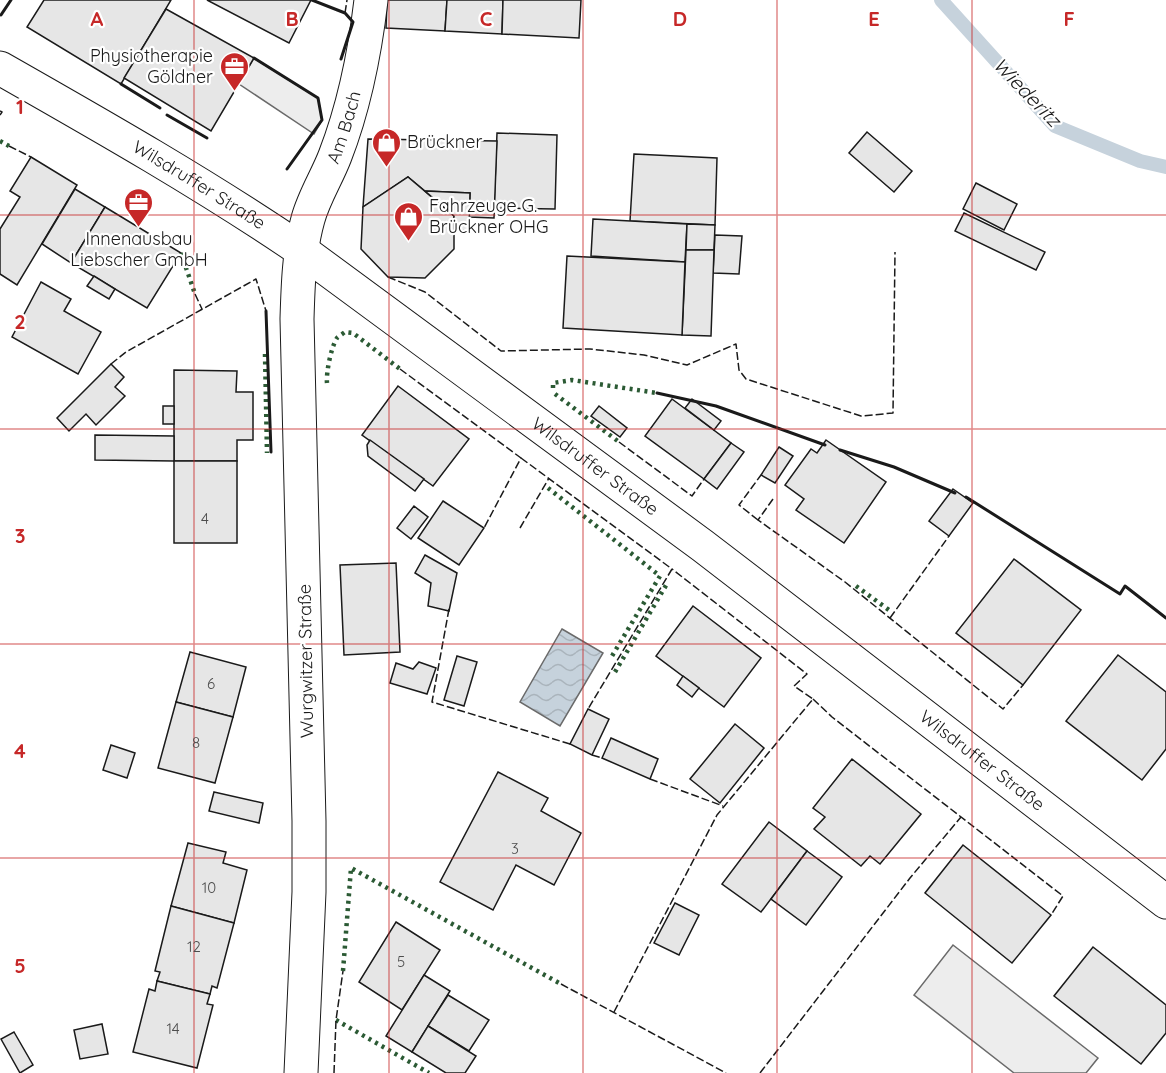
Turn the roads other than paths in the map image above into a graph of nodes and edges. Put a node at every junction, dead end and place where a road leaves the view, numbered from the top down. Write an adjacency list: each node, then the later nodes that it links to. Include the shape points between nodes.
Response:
1 (370, 0): 3 (main road, Am Bach, via 348,116 308,217)
2 (0, 68): 3 (main road, Wilsdruffer Straße, via 109,130)
3 (301, 250): 4 (main road, Wilsdruffer Straße, via 703,546); 5 (main road, Wurgwitzer Straße, via 297,318 309,892)
4 (1166, 902)
5 (301, 1073)

